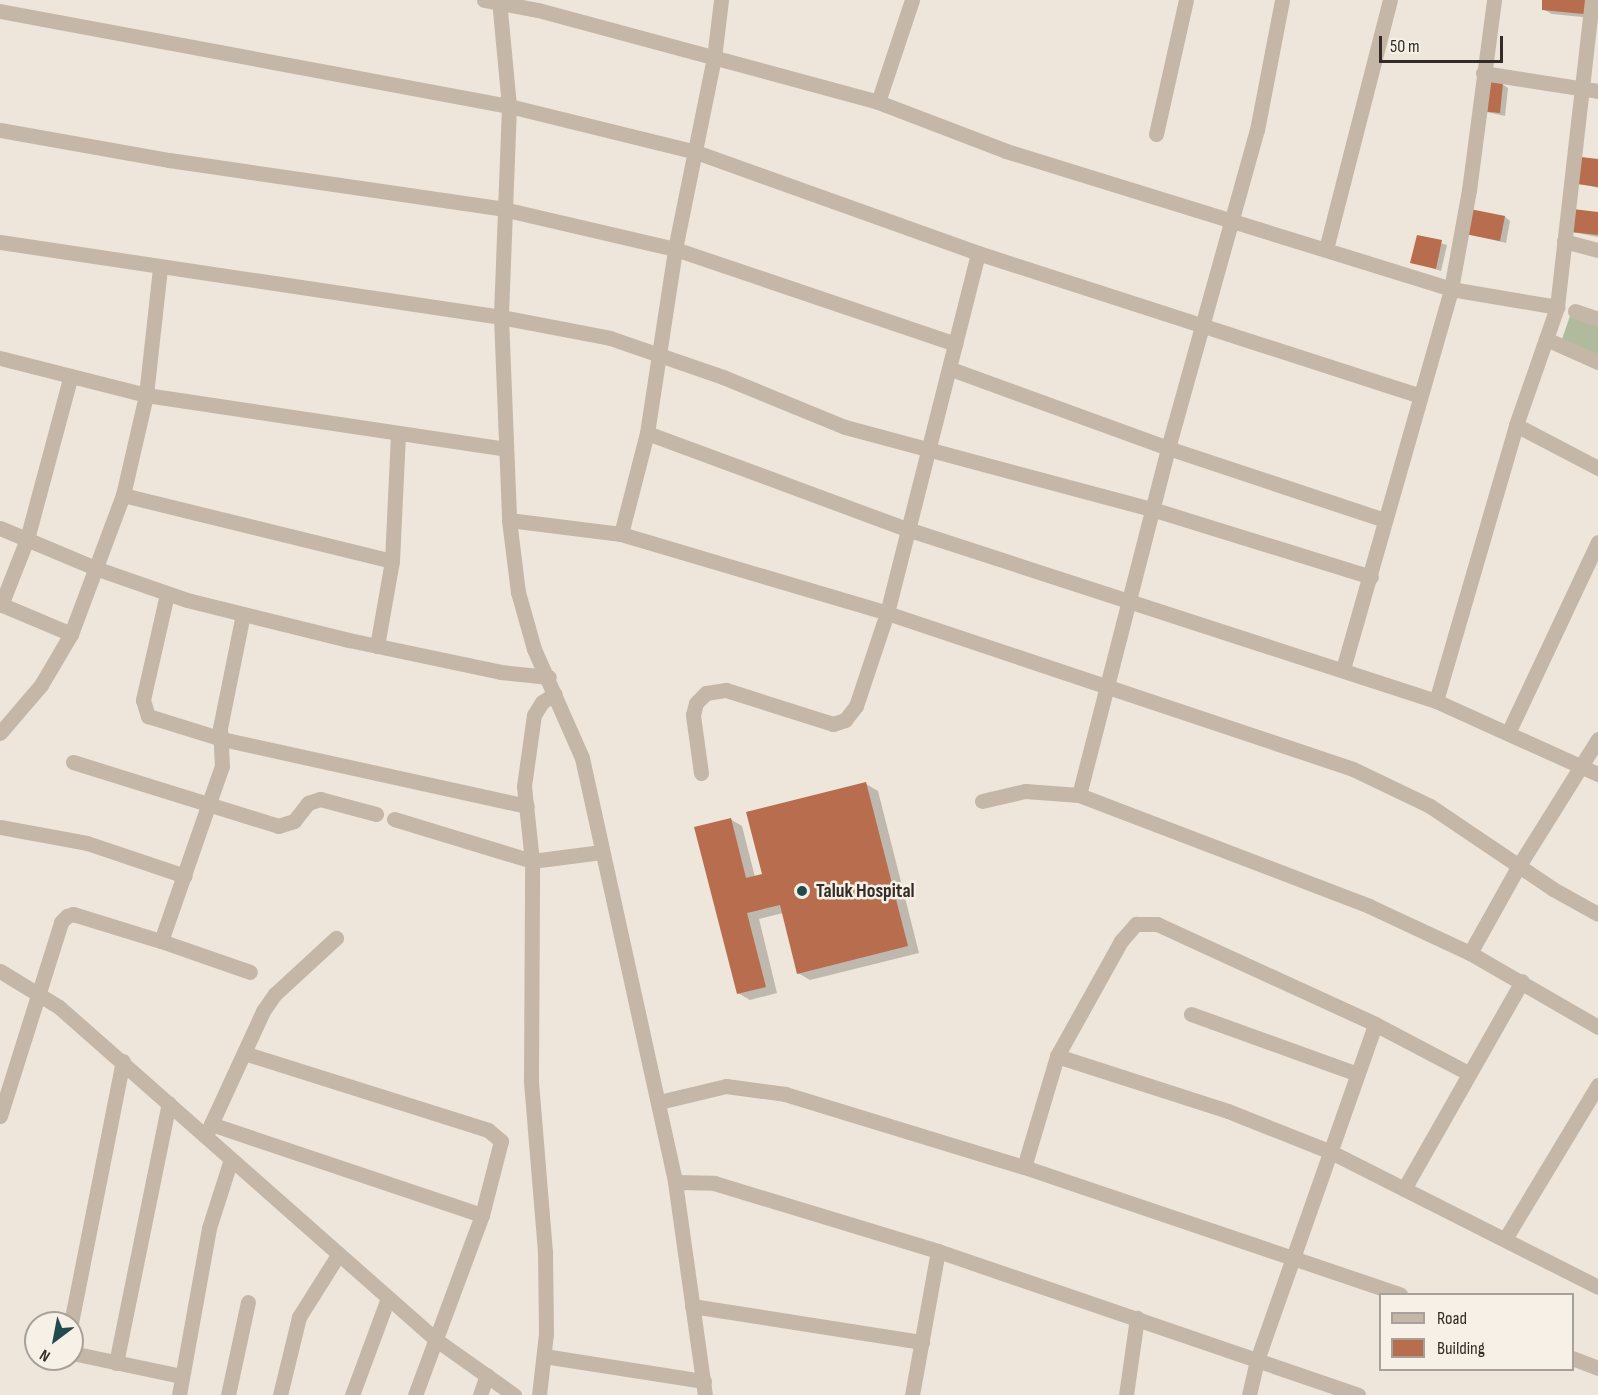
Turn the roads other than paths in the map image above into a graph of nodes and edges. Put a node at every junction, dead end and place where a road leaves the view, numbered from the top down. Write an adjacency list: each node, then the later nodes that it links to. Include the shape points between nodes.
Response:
1 (721, 0): 10 (street)
2 (912, 0): 14 (street)
3 (1186, 0): 17 (street)
4 (1282, 0): 20 (street, via 1257,130)
5 (1390, 0): 24 (street)
6 (1494, 0): 11 (street)
7 (1592, 0): 12 (street)
8 (494, 1): 10 (street); 15 (street)
9 (0, 11): 15 (street)
10 (714, 58): 14 (street); 18 (street)
11 (1483, 73): 12 (street); 28 (street, via 1469,190)
12 (1582, 90): 13 (street); 21 (street)
13 (1598, 91)
14 (878, 102): 20 (street, via 1006,151)
15 (508, 106): 18 (street); 19 (street)
16 (0, 130): 19 (street, via 169,160)
17 (1156, 134)
18 (696, 152): 23 (street); 26 (street)
19 (503, 208): 23 (street); 31 (street)
20 (1233, 219): 24 (street); 33 (street)
21 (1564, 241): 25 (street); 29 (street)
22 (0, 242): 27 (street)
23 (675, 249): 35 (street); 37 (street)
24 (1326, 249): 28 (street)
25 (1598, 250)
26 (978, 253): 33 (street); 35 (street)
27 (160, 268): 31 (street); 41 (street)
28 (1451, 289): 29 (street); 42 (street)
29 (1557, 307): 34 (street)
30 (1575, 311): 32 (street)
31 (501, 317): 37 (street, via 609,338); 48 (street)
32 (1598, 319)
33 (1205, 324): 42 (street); 47 (street)
34 (1546, 339): 38 (street); 43 (street)
35 (955, 344): 39 (street)
36 (0, 358): 40 (street)
37 (659, 358): 45 (street); 46 (street, via 723,377 845,427)
38 (1598, 362)
39 (951, 369): 46 (street); 47 (street)
40 (70, 378): 41 (street); 57 (street)
41 (146, 395): 44 (street); 50 (street)
42 (1418, 395): 53 (street)
43 (1516, 425): 49 (street); 73 (street)
44 (398, 432): 48 (street); 59 (street)
45 (647, 433): 55 (street); 56 (street)
46 (928, 448): 51 (street); 55 (street)
47 (1168, 448): 51 (street); 53 (street)
48 (506, 449): 52 (street)
49 (1598, 468)
50 (123, 495): 59 (street); 60 (street)
51 (1155, 510): 61 (street); 63 (street)
52 (509, 520): 56 (street); 70 (street, via 518,592 534,649)
53 (1384, 520): 61 (street)
54 (0, 528): 57 (street)
55 (907, 529): 63 (street); 65 (street)
56 (621, 534): 65 (street)
57 (27, 539): 60 (street); 64 (street)
58 (1596, 549): 75 (street)
59 (392, 561): 68 (street)
60 (95, 568): 62 (street); 67 (street)
61 (1371, 578): 69 (street)
62 (167, 594): 66 (street); 76 (street, via 143,707 153,719)
63 (1131, 600): 69 (street); 71 (street)
64 (0, 604): 67 (street)
65 (888, 613): 71 (street); 80 (street, via 856,706 845,720 833,724 726,690 700,696 693,715)
66 (243, 614): 68 (street); 76 (street, via 220,728)
67 (71, 634): 74 (street, via 46,678)
68 (377, 646): 70 (street, via 501,672)
69 (1343, 669): 73 (street)
70 (549, 677): 72 (street)
71 (1106, 687): 82 (street); 91 (street, via 1389,784 1430,806)
72 (555, 694): 85 (street, via 542,702 534,715 524,786); 89 (street, via 582,758)
73 (1436, 701): 75 (street)
74 (0, 733)
75 (1508, 734): 79 (street)
76 (222, 739): 84 (street, via 222,766); 85 (street)
77 (1598, 739): 79 (street)
78 (72, 762): 84 (street)
79 (1582, 765): 81 (street); 91 (street)
80 (701, 773)
81 (1598, 774)
82 (1079, 795): 83 (street, via 1025,791); 96 (street, via 1368,906)
83 (982, 801)
84 (209, 805): 86 (street, via 278,826 294,820 308,803 320,799); 92 (street)
85 (527, 806): 90 (street)
86 (376, 814)
87 (394, 819): 90 (street)
88 (0, 826): 92 (street, via 87,843)
89 (601, 852): 90 (street); 110 (street)
90 (532, 861): 134 (street, via 531,1080 544,1252)
91 (1518, 867): 93 (street); 96 (street)
92 (185, 876): 95 (street)
93 (1598, 914)
94 (336, 938): 104 (street, via 275,994)
95 (161, 940): 98 (street); 100 (street, via 73,914 67,916 60,922)
96 (1470, 953): 99 (street)
97 (0, 971): 100 (street)
98 (250, 972)
99 (1522, 981): 103 (street); 107 (street)
100 (39, 993): 106 (street); 112 (street)
101 (1191, 1014): 108 (street)
102 (1375, 1024): 105 (street, via 1147,922 1128,931); 107 (street); 108 (street)
103 (1598, 1027)
104 (244, 1053): 113 (street); 119 (street, via 498,1135 499,1161)
105 (1057, 1056): 114 (street, via 1228,1111); 116 (street)
106 (123, 1061): 111 (street); 129 (street)
107 (1468, 1073): 118 (street)
108 (1358, 1074): 114 (street)
109 (1598, 1085): 120 (street)
110 (658, 1102): 116 (street, via 726,1086 785,1094); 117 (street)
111 (170, 1103): 113 (street); 137 (street)
112 (0, 1116)
113 (208, 1130): 115 (street); 119 (street)
114 (1331, 1152): 118 (street); 123 (street)
115 (231, 1159): 122 (street); 140 (street, via 209,1228)
116 (1024, 1167): 123 (street)
117 (675, 1182): 121 (street, via 714,1184); 128 (street)
118 (1404, 1189): 120 (street)
119 (482, 1215): 131 (street)
120 (1505, 1239): 124 (street)
121 (938, 1251): 130 (street); 132 (street)
122 (338, 1255): 126 (street); 144 (street, via 299,1317)
123 (1295, 1259): 125 (street); 136 (street)
124 (1598, 1287)
125 (1397, 1293)
126 (388, 1298): 131 (street); 145 (street)
127 (248, 1302): 143 (street)
128 (692, 1306): 132 (street); 141 (street)
129 (73, 1311)
130 (1137, 1318): 136 (street); 151 (street)
131 (435, 1339): 139 (street); 146 (street)
132 (922, 1342): 150 (street)
133 (84, 1356): 137 (street)
134 (544, 1356): 141 (street); 149 (street)
135 (1574, 1359): 138 (street)
136 (1257, 1360): 152 (street); 153 (street)
137 (116, 1363): 140 (street)
138 (1598, 1368)
139 (487, 1375): 147 (street); 148 (street)
140 (181, 1376): 142 (street)
141 (705, 1388)
142 (179, 1395)
143 (228, 1395)
144 (280, 1395)
145 (352, 1395)
146 (414, 1395)
147 (480, 1395)
148 (514, 1395)
149 (539, 1395)
150 (912, 1395)
151 (1126, 1395)
152 (1249, 1395)
153 (1358, 1395)

